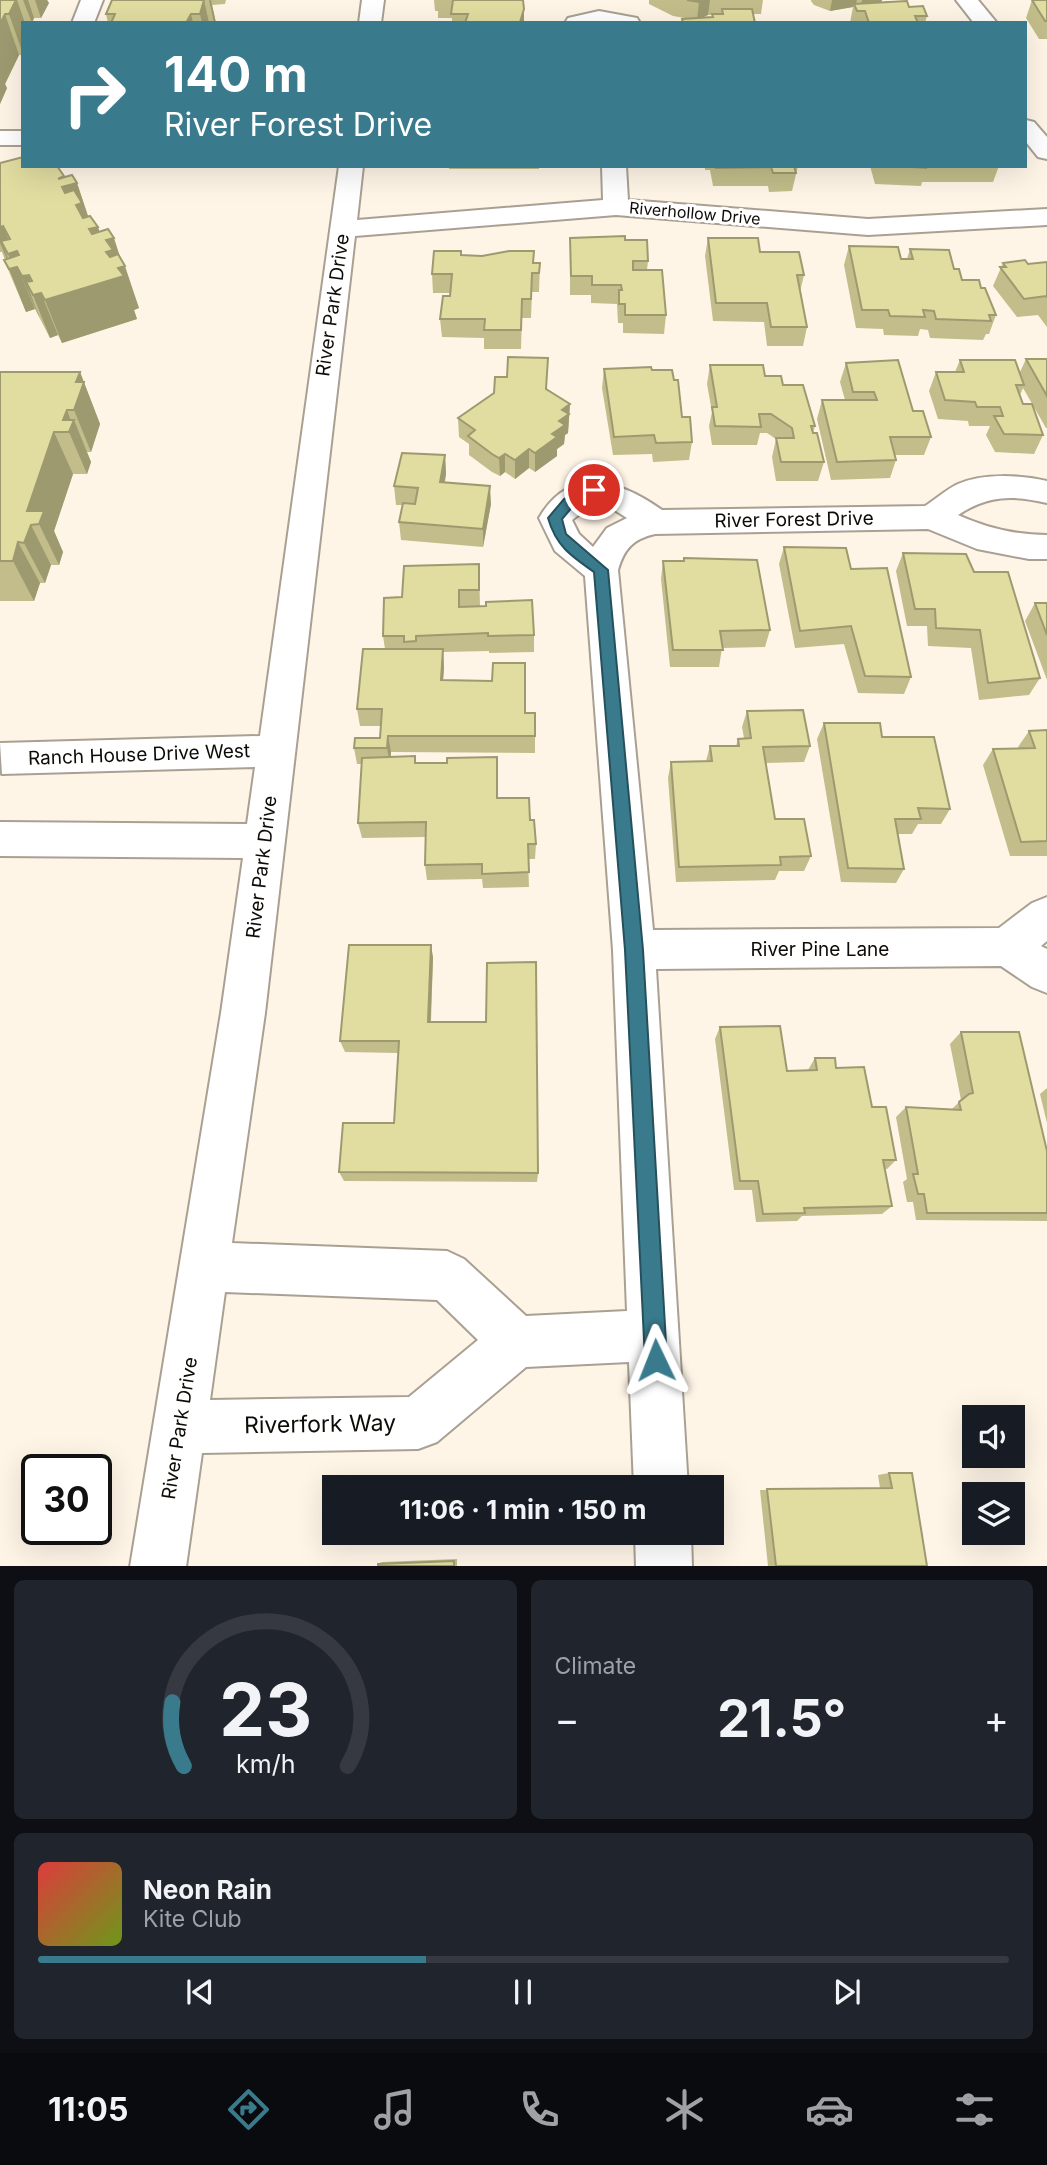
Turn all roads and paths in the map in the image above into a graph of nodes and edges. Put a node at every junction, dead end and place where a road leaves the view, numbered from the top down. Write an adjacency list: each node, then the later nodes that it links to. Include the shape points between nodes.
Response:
1 (92, 0): 4 (street)
2 (373, 0): 5 (street)
3 (967, 0): 8 (street)
4 (84, 21)
5 (370, 21)
6 (584, 21): 7 (street, via 599,17)
7 (619, 21)
8 (984, 21)
9 (1027, 128): 12 (street)
10 (0, 138): 11 (street)
11 (21, 138)
12 (1047, 152)
13 (351, 168): 17 (street, River Park Drive)
14 (614, 168): 15 (street)
15 (615, 207): 16 (street, Riverhollow Drive, via 868,227); 17 (street, Riverhollow Drive)
16 (1047, 217)
17 (342, 229): 23 (street, River Park Drive)
18 (1047, 492): 19 (street, via 1021,486 969,492)
19 (932, 517): 20 (street, River Forest Drive); 21 (street, River Forest Drive, via 977,537)
20 (655, 522): 22 (street, River Forest Drive, via 632,527 607,547); 22 (street, via 621,497 594,490 569,502 555,518 559,536)
21 (1047, 547)
22 (601, 570): 29 (street)
23 (276, 751): 24 (street, Ranch House Drive West); 26 (street, River Park Drive)
24 (1, 754)
25 (0, 839): 26 (street)
26 (264, 841): 31 (street, River Park Drive)
27 (1047, 916): 28 (street)
28 (1007, 947): 29 (street, River Pine Lane); 30 (street)
29 (634, 950): 32 (street)
30 (1047, 973)
31 (204, 1267): 33 (street, via 447,1276); 34 (street, River Park Drive)
32 (655, 1335): 33 (street); 35 (street)
33 (516, 1342): 34 (street, Riverfork Way, via 418,1423)
34 (179, 1427): 37 (street, River Park Drive)
35 (660, 1475)
36 (663, 1545): 38 (street)
37 (158, 1566)
38 (664, 1566)

